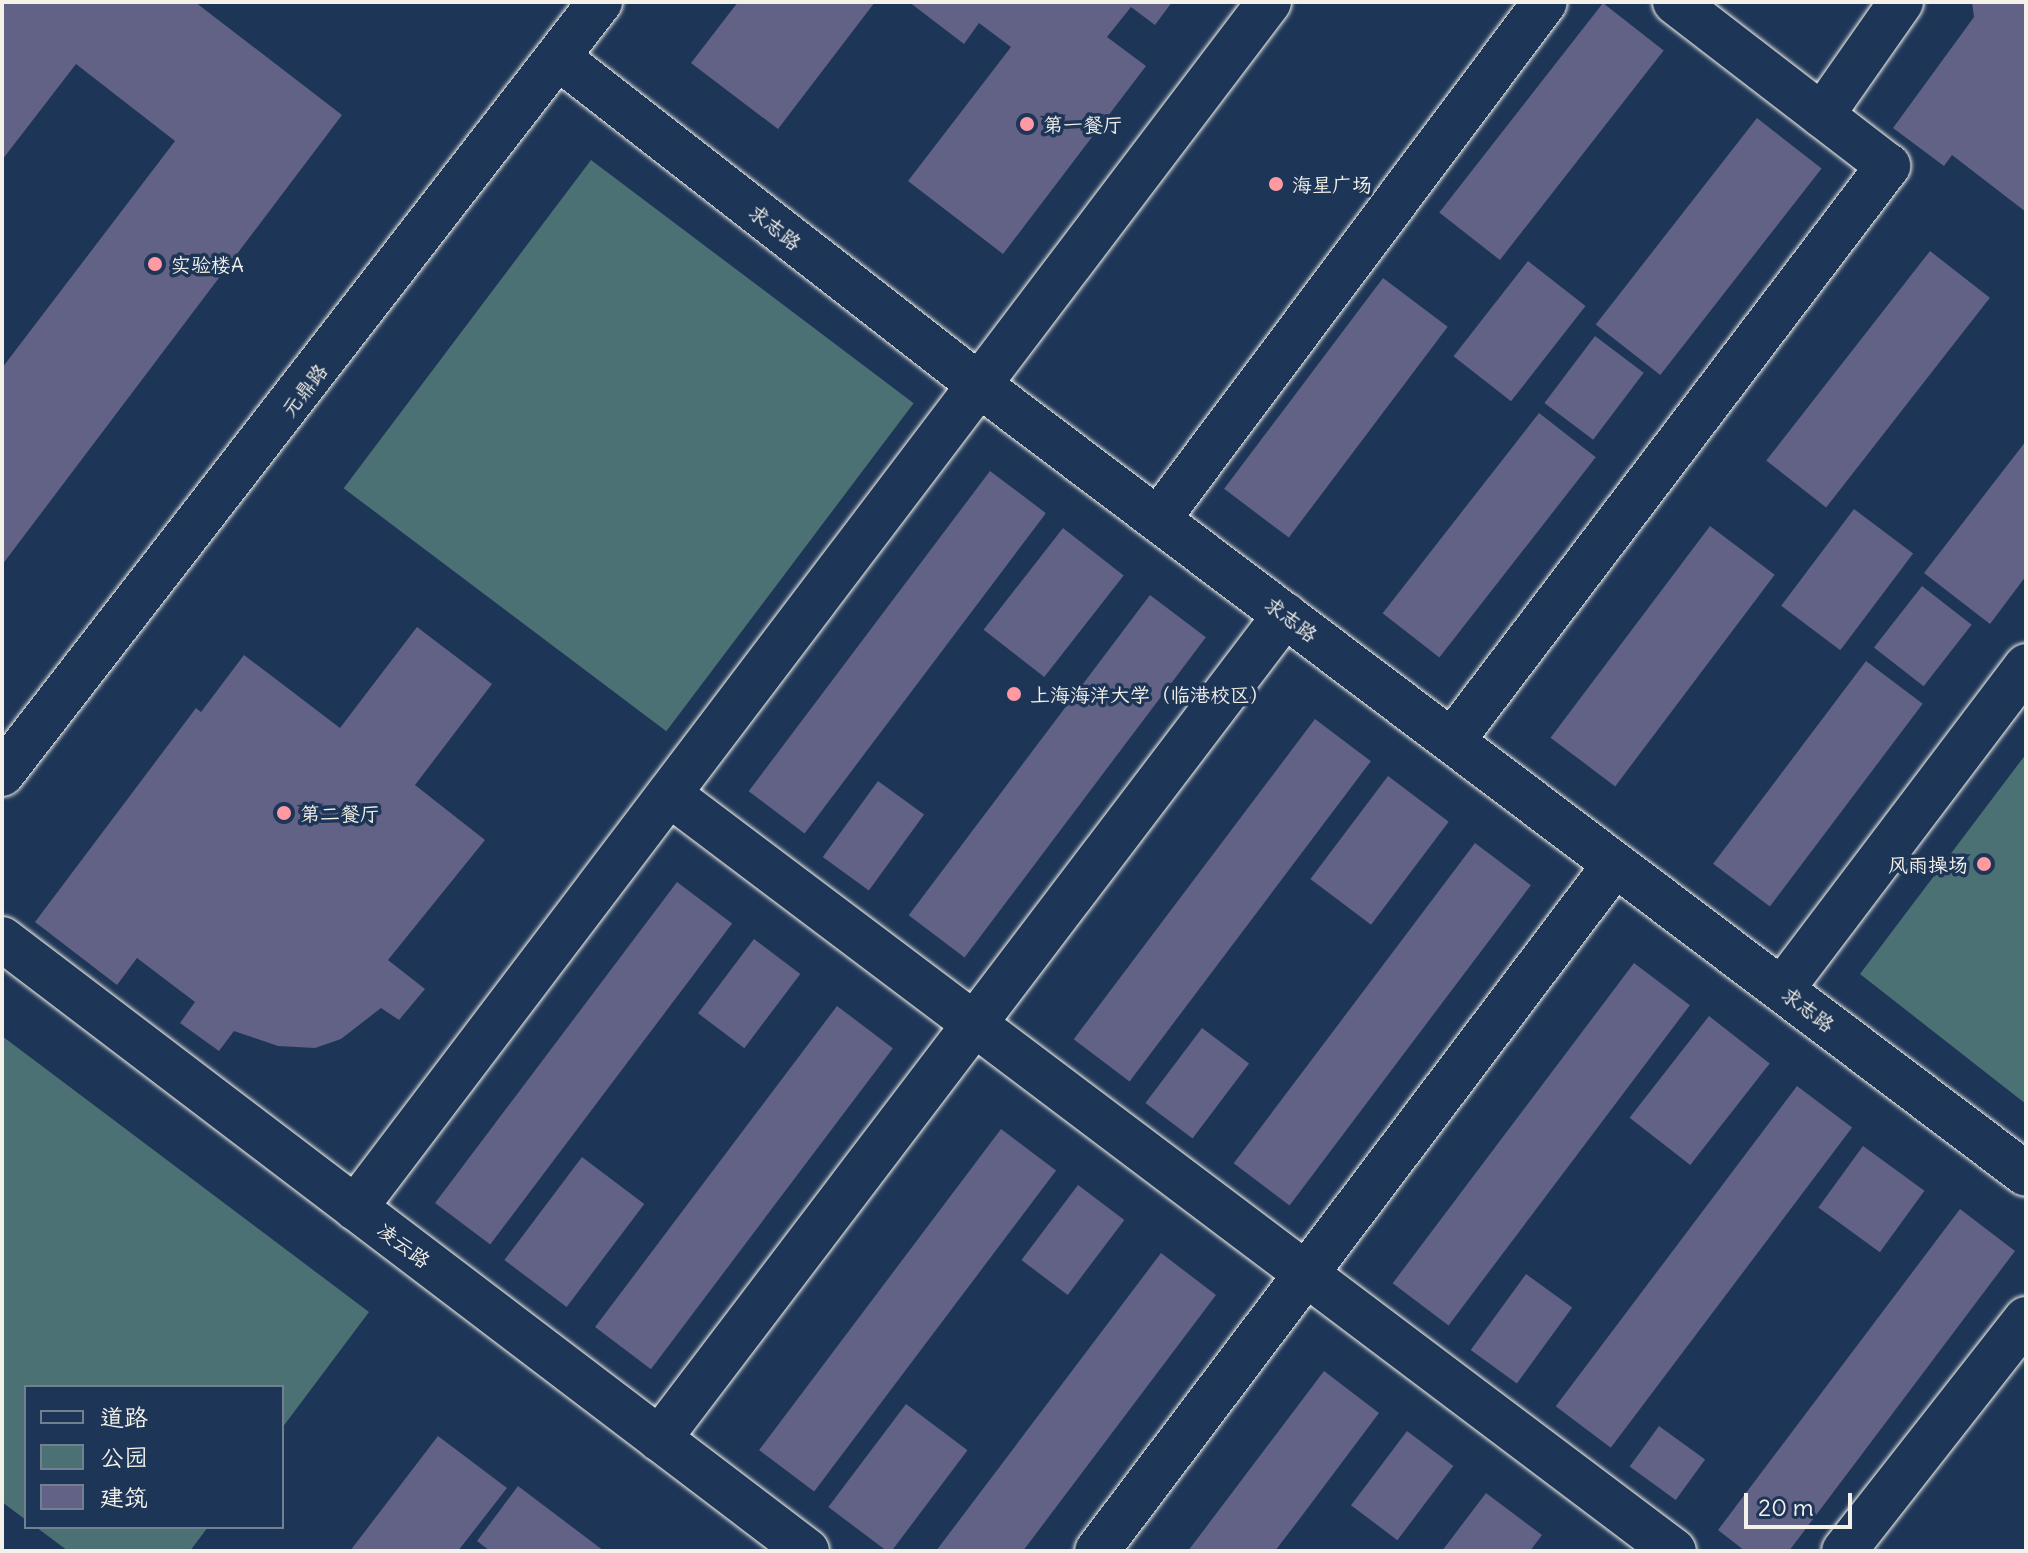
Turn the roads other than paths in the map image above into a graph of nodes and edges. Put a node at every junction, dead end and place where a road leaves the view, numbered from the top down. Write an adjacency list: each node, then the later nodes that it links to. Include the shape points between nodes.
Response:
1 (600, 2): 6 (street, 元鼎路)
2 (1269, 2): 8 (street)
3 (1545, 2): 9 (street)
4 (1675, 2): 7 (street)
5 (1901, 2): 7 (street)
6 (560, 59): 8 (street, 求志路); 13 (street, 元鼎路)
7 (1822, 115): 12 (street, via 1888,166)
8 (978, 384): 9 (street, 求志路); 14 (street)
9 (1159, 518): 10 (street, 求志路)
10 (1285, 615): 12 (street, 求志路); 18 (street)
11 (2026, 666): 17 (street)
12 (1452, 741): 15 (street, 求志路)
13 (2, 774)
14 (669, 794): 18 (street); 20 (street)
15 (1615, 864): 17 (street, 求志路); 21 (street)
16 (2, 939): 20 (street, 凌云路)
17 (1782, 989): 19 (street, 求志路)
18 (972, 1026): 21 (street); 23 (street)
19 (2026, 1174)
20 (355, 1208): 23 (street, 凌云路)
21 (1305, 1277): 25 (street); 26 (street)
22 (2026, 1319): 27 (street)
23 (659, 1439): 24 (street, 凌云路)
24 (807, 1551)
25 (1097, 1551)
26 (1674, 1551)
27 (1844, 1551)

